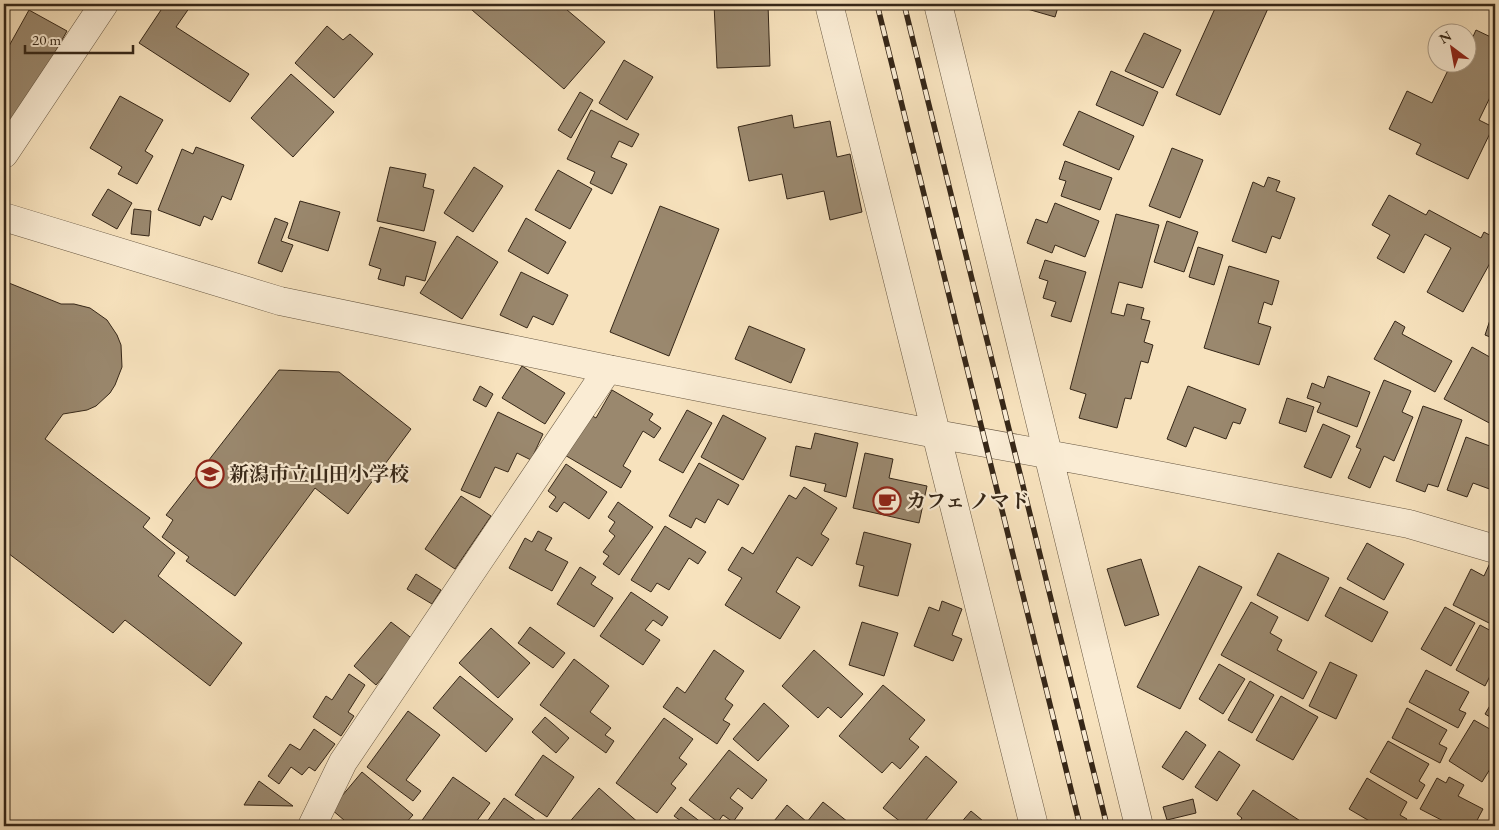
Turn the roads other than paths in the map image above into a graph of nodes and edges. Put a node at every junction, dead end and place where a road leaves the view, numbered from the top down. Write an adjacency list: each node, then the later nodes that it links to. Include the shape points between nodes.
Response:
1 (104, 4): 4 (street)
2 (829, 4): 7 (street)
3 (938, 4): 8 (street)
4 (4, 154)
5 (4, 217): 6 (street, via 280,300)
6 (608, 369): 7 (street); 10 (street, via 343,762)
7 (936, 434): 8 (street); 11 (street)
8 (1049, 455): 9 (street, via 1409,524); 12 (street)
9 (1495, 548)
10 (312, 826)
11 (1034, 826)
12 (1139, 826)

